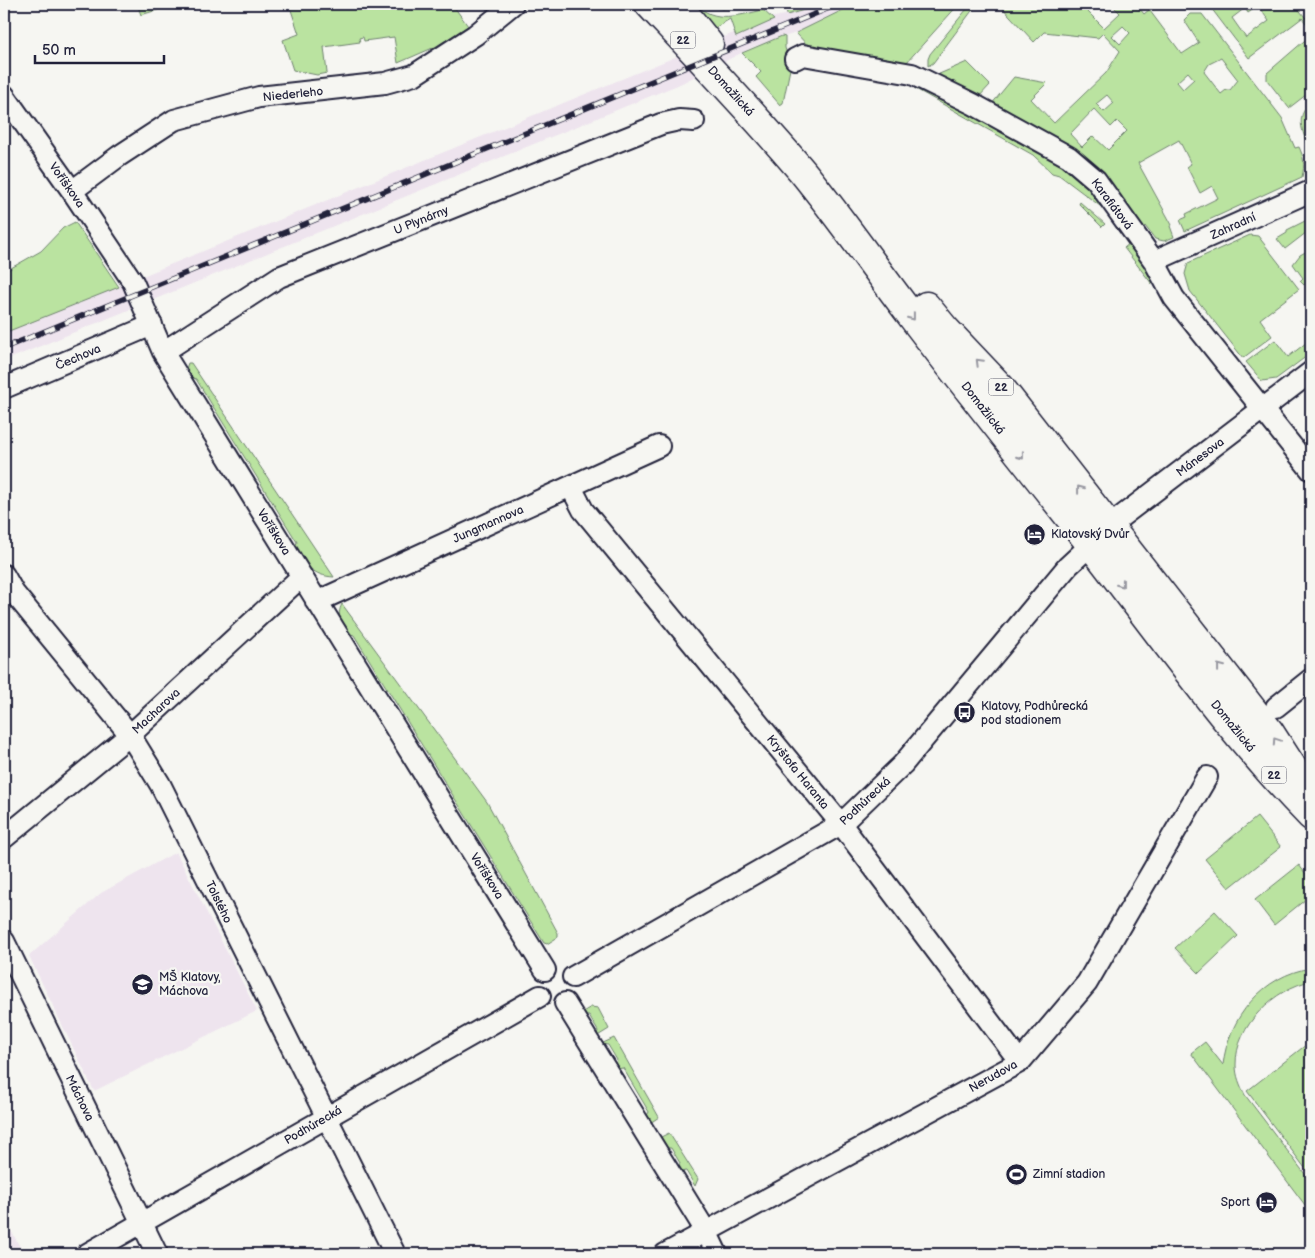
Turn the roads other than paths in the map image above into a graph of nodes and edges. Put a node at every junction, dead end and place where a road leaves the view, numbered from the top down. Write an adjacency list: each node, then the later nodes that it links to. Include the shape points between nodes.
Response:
1 (513, 4): 7 (street, Niederleho, via 475,35 414,75 385,83 259,97 174,120)
2 (649, 4): 18 (main road, Domažlická / 22, one-way to 18, via 718,76 802,172 864,249 947,362)
3 (678, 4): 18 (main road, Domažlická / 22, one-way to 3, via 1001,388 945,330 833,188 730,72)
4 (794, 59): 9 (street, Karafiátová, via 803,55 912,74 1069,157 1096,180)
5 (4, 95): 7 (street, Voříškova)
6 (694, 121): 11 (street, U Plynárny, via 662,124 279,277)
7 (72, 191): 10 (street, Voříškova, via 133,282)
8 (1311, 191): 9 (street, Zahradní)
9 (1154, 262): 14 (street, Karafiátová, via 1174,298)
10 (152, 325): 11 (street, Voříškova); 13 (street, Čechova)
11 (163, 352): 20 (street, Voříškova)
12 (1311, 372): 14 (street, Mánesova)
13 (4, 388)
14 (1262, 411): 16 (street, Karafiátová); 18 (street, Mánesova)
15 (659, 446): 17 (street, Jungmannova)
16 (1311, 470)
17 (572, 487): 22 (street, Jungmannova); 29 (street, Kryštofa Haranta, via 583,510)
18 (1101, 536): 27 (main road, Domažlická / 22, one-way to 18, via 1269,731); 28 (main road, Domažlická / 22, one-way to 28, via 1238,733); 29 (street, Podhůrecká, via 1068,566 903,764)
19 (4, 575): 21 (street, Tolstého)
20 (301, 577): 22 (street, Voříškova); 25 (street, Macharova)
21 (9, 596): 25 (street, Tolstého)
22 (316, 602): 32 (street, Voříškova)
23 (1311, 679): 24 (street)
24 (1276, 707)
25 (130, 735): 30 (street, Macharova); 37 (street, Tolstého, via 160,784)
26 (1207, 777): 36 (street, Nerudova, via 1087,983)
27 (1311, 796)
28 (1311, 816)
29 (841, 824): 33 (street, Podhůrecká); 36 (street, Kryštofa Haranta)
30 (4, 838)
31 (4, 941): 38 (street, Máchova)
32 (545, 970): 33 (street, via 561,967); 34 (street, via 537,983)
33 (573, 977): 35 (street, via 575,990)
34 (540, 996): 35 (street, via 551,1004); 37 (street, Podhůrecká)
35 (565, 1002): 39 (street)
36 (1020, 1062): 39 (street, Nerudova)
37 (326, 1117): 38 (street, Podhůrecká); 42 (street, Tolstého)
38 (142, 1224): 40 (street, Podhůrecká); 41 (street, Máchova)
39 (707, 1233): 43 (street, Nerudova); 44 (street)
40 (87, 1254)
41 (157, 1254)
42 (395, 1254)
43 (665, 1254)
44 (716, 1254)

